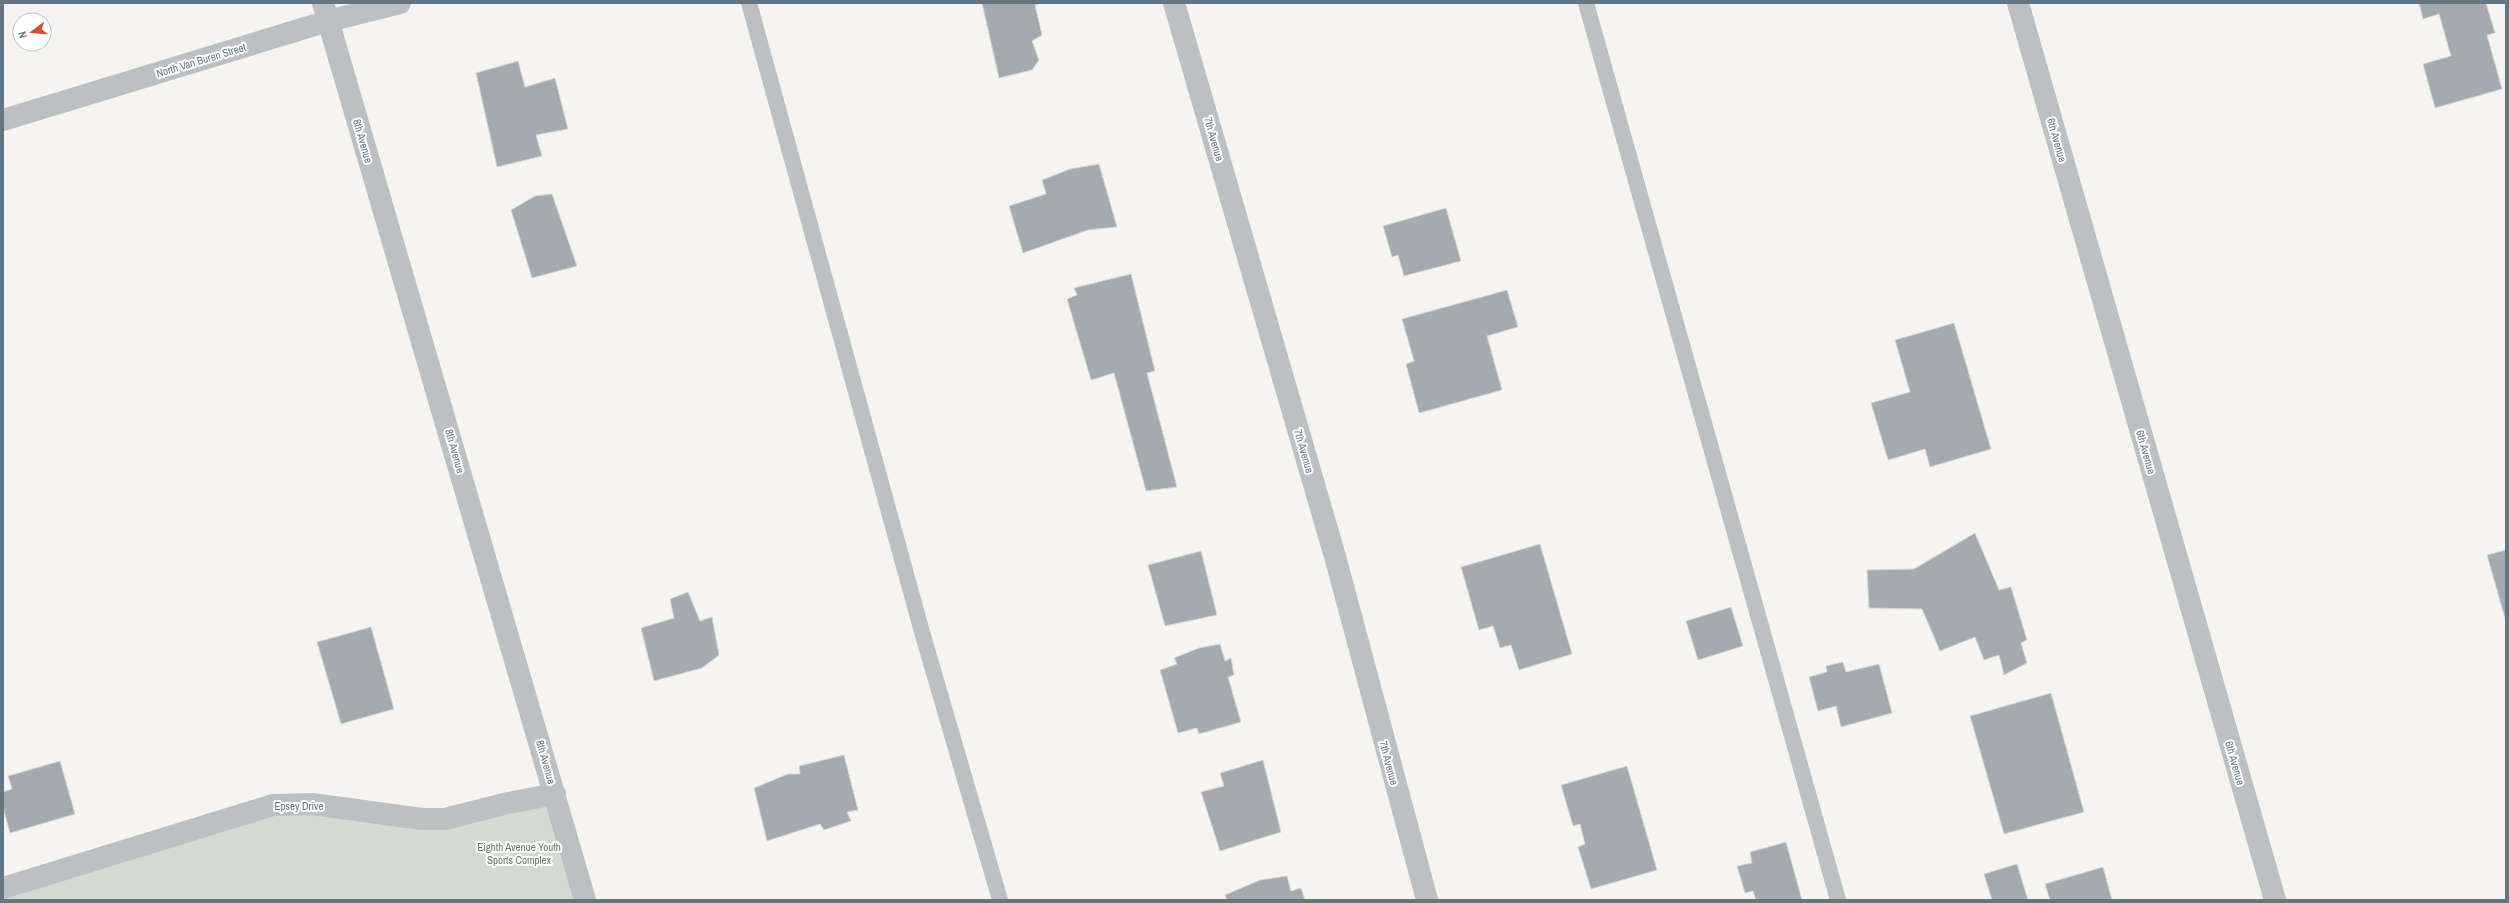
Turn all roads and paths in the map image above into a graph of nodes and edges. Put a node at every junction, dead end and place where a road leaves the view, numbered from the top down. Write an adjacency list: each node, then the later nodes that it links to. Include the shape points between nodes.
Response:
1 (400, 3): 6 (street, North Van Buren Street)
2 (749, 3): 11 (lane, via 922,632)
3 (1174, 3): 12 (street, 7th Avenue, via 1336,560)
4 (1586, 3): 13 (lane)
5 (2018, 3): 14 (street, 6th Avenue)
6 (326, 12): 7 (street, North Van Buren Street); 8 (street, 8th Avenue)
7 (3, 120)
8 (555, 794): 9 (street, Epsey Drive, via 508,802 445,819 422,819 312,804 274,805); 10 (street, 8th Avenue)
9 (3, 888)
10 (585, 900)
11 (1000, 900)
12 (1427, 900)
13 (1838, 900)
14 (2275, 900)

